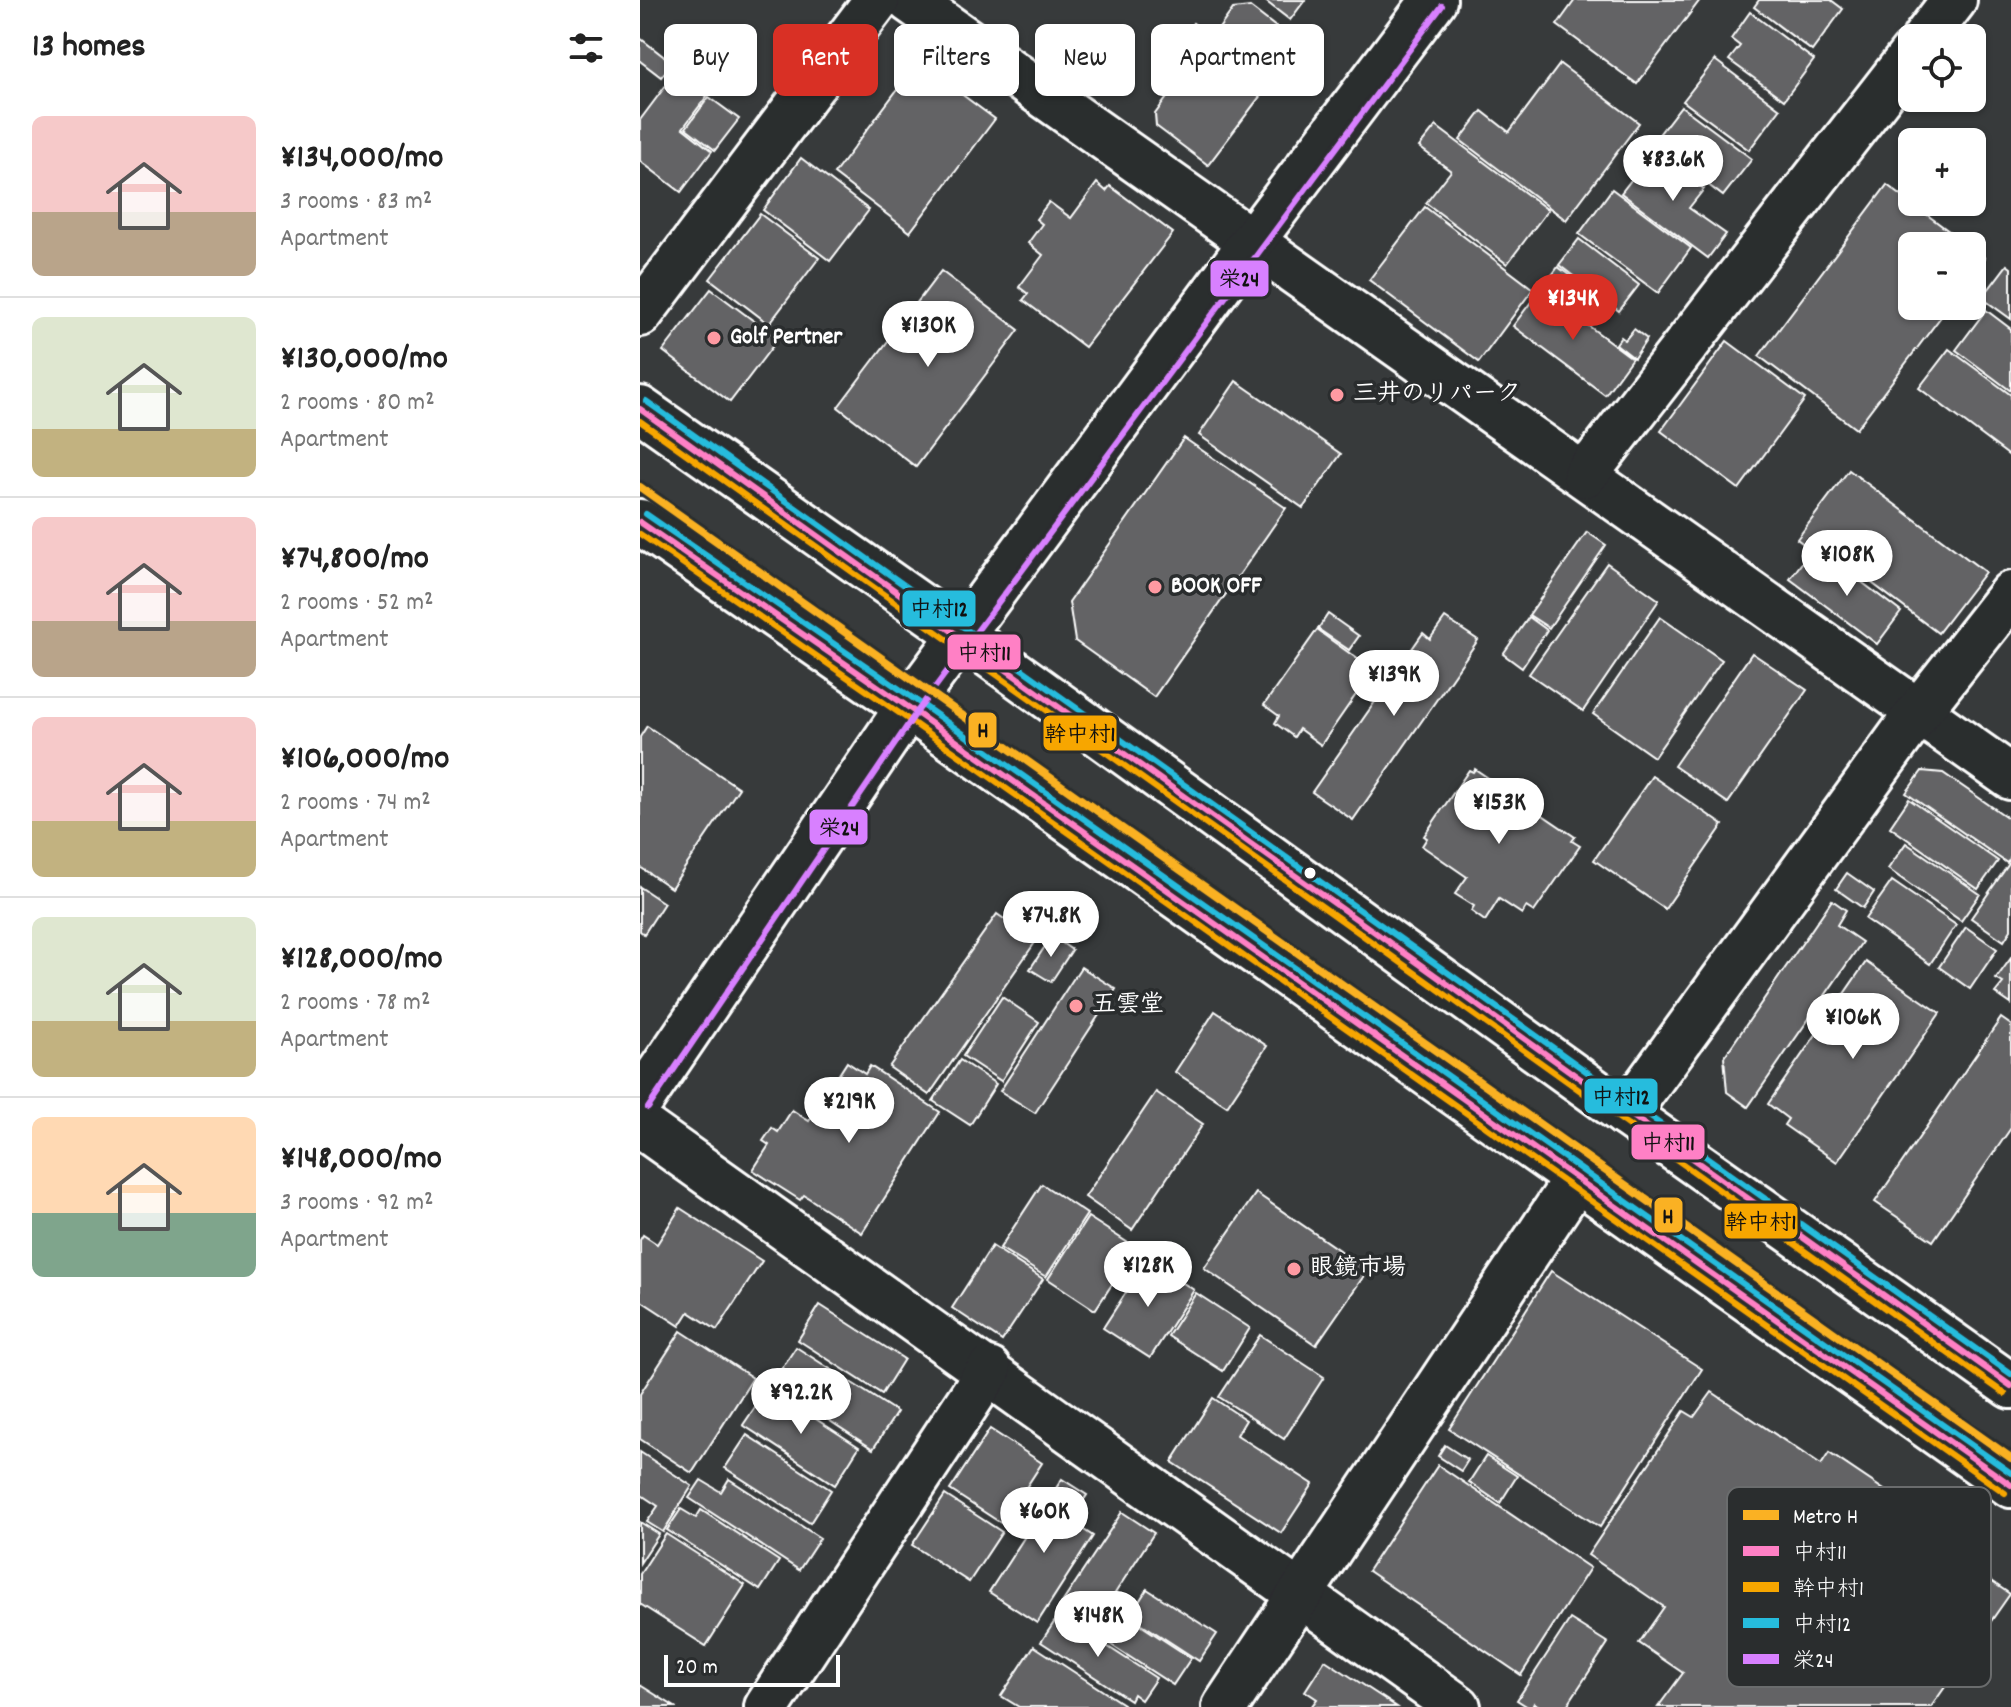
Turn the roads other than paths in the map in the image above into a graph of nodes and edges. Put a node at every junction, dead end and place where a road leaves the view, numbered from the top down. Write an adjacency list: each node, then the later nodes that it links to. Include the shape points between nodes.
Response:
1 (877, 0): 8 (street)
2 (909, 0): 7 (street)
3 (1434, 0): 7 (street)
4 (1954, 0): 5 (street)
5 (1936, 24)
6 (1898, 72): 10 (street)
7 (1253, 240): 10 (street); 13 (street)
8 (640, 314)
9 (640, 409): 13 (street)
10 (1585, 475): 15 (street)
11 (640, 522): 14 (street)
12 (2011, 594): 15 (street)
13 (962, 635): 14 (street); 18 (street)
14 (908, 707): 17 (street); 20 (street)
15 (1919, 711): 16 (street); 18 (street)
16 (2011, 777)
17 (640, 1102)
18 (1626, 1114): 22 (street)
19 (640, 1125): 21 (street)
20 (1577, 1178): 23 (street); 24 (street)
21 (989, 1370): 24 (street); 25 (street)
22 (2011, 1386)
23 (2011, 1485)
24 (1301, 1593): 26 (street); 27 (street)
25 (767, 1707)
26 (1225, 1707)
27 (1458, 1707)

